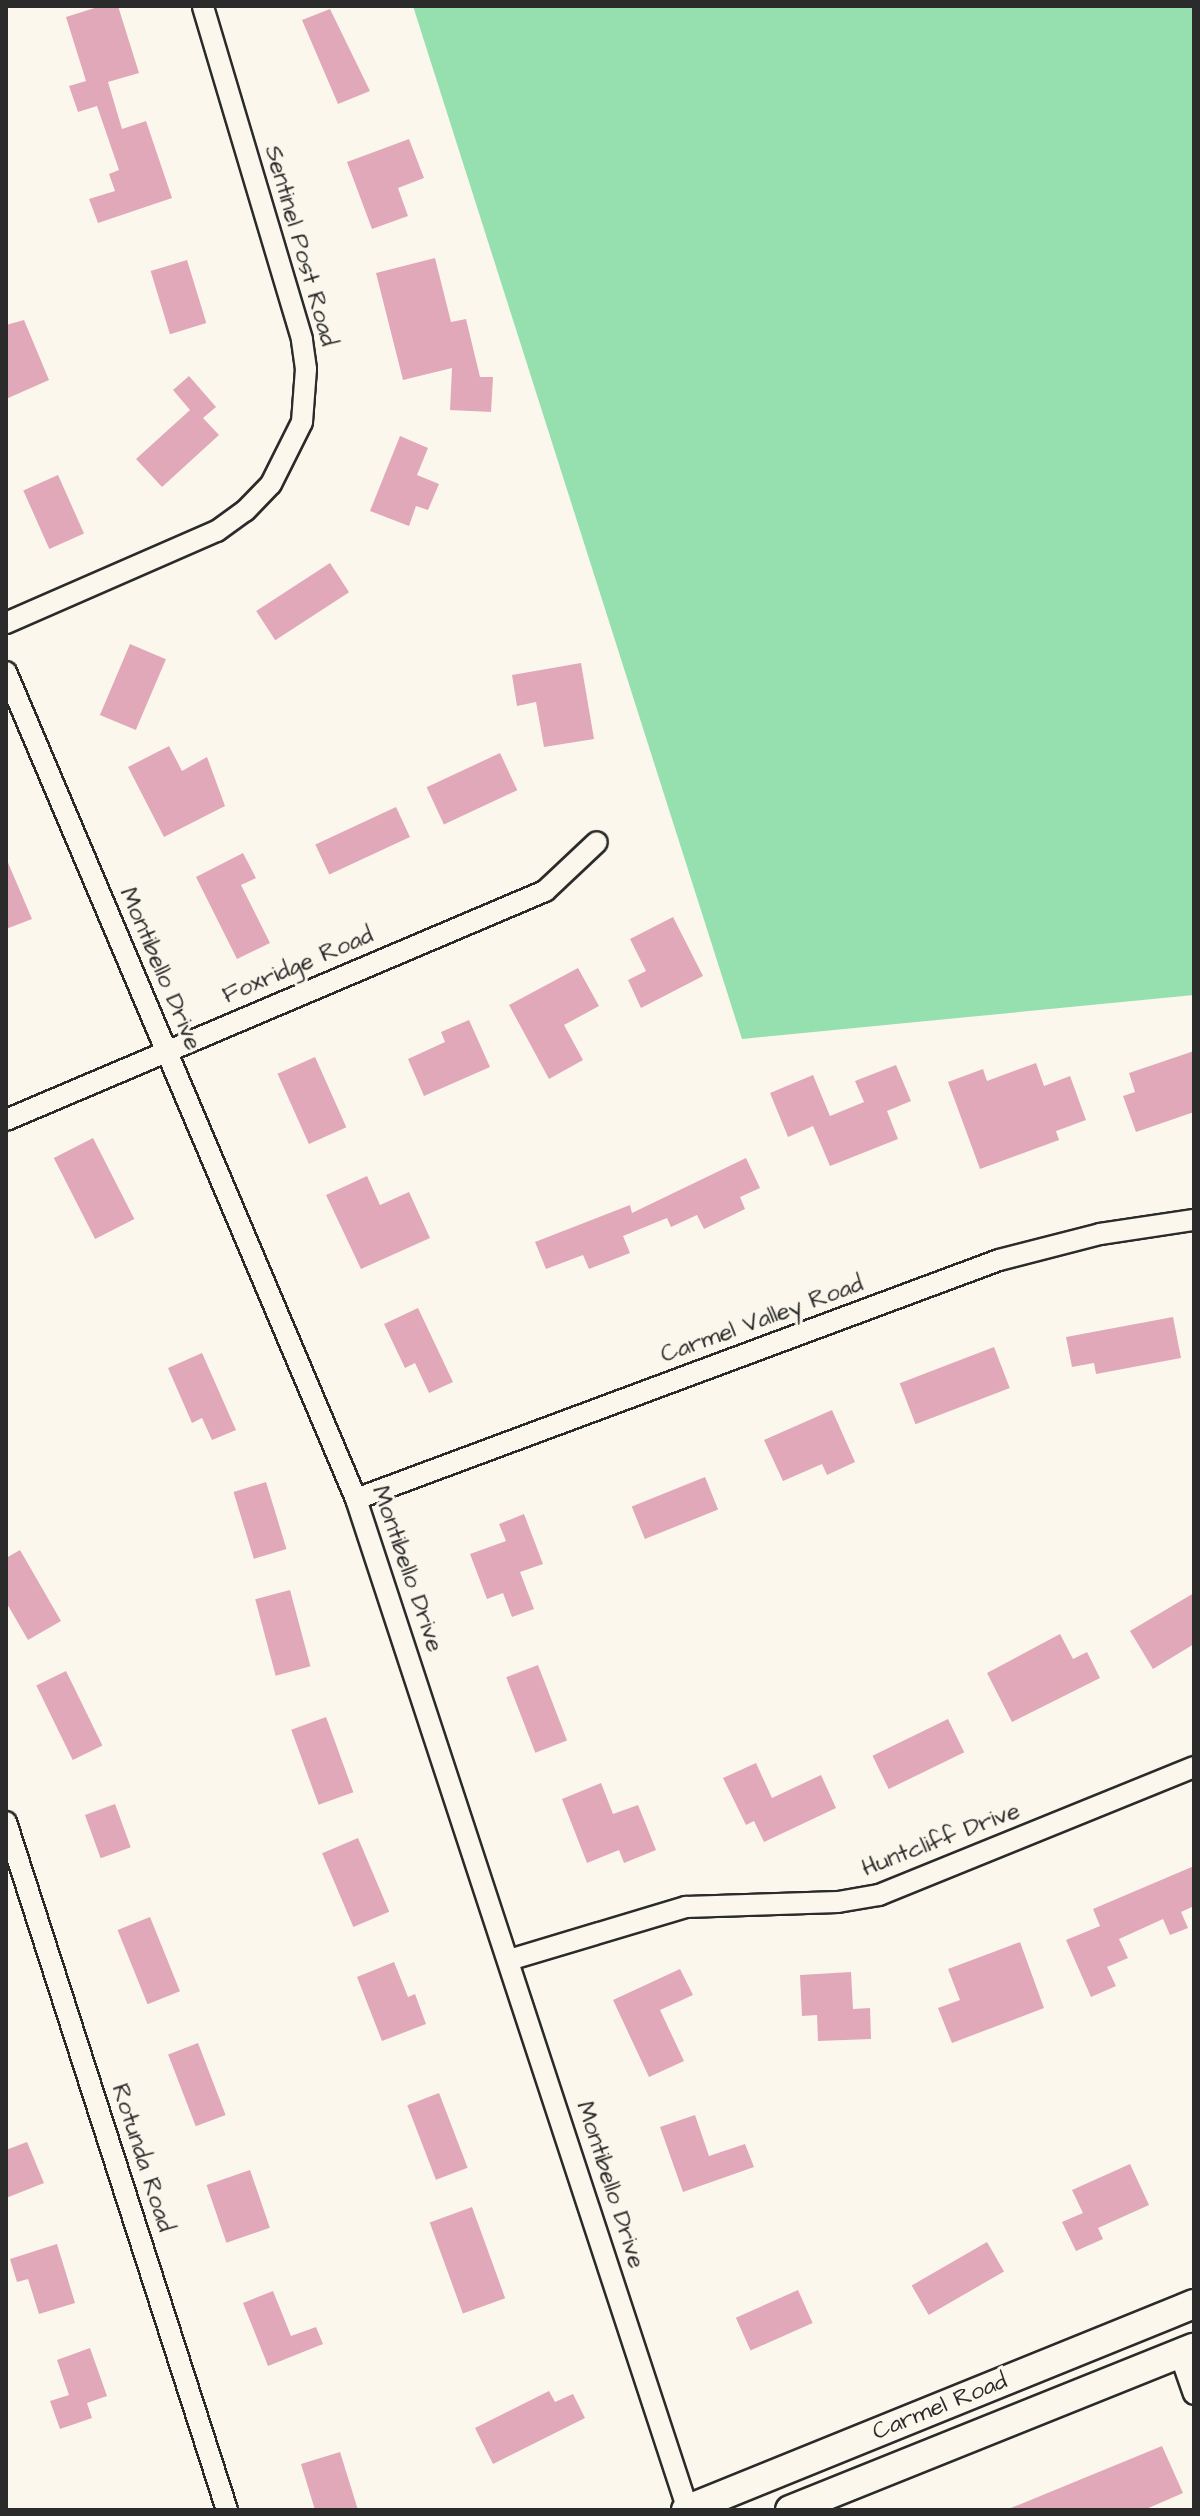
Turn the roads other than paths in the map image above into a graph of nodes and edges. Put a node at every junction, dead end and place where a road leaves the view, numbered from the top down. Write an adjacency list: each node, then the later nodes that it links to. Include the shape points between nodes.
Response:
1 (203, 6): 2 (street, Sentinel Post Road, via 302,339 302,422 271,484 217,531)
2 (6, 623)
3 (6, 672): 5 (street, Montibello Drive)
4 (597, 842): 5 (street, Foxridge Road, via 545,891)
5 (166, 1050): 6 (street, Foxridge Road); 8 (street, Montibello Drive)
6 (6, 1120)
7 (1194, 1220): 8 (street, Carmel Valley Road, via 1100,1234 999,1260)
8 (356, 1499): 11 (street, Montibello Drive)
9 (1194, 1767): 11 (street, Huntcliff Drive, via 879,1895 838,1902 736,1901 686,1907)
10 (6, 1822): 15 (street, Rotunda Road)
11 (509, 1960): 16 (street, Montibello Drive)
12 (1194, 2304): 16 (main road, Carmel Road)
13 (1187, 2351): 14 (street); 17 (main road, Carmel Road)
14 (1194, 2394)
15 (227, 2510)
16 (687, 2510)
17 (790, 2510)

